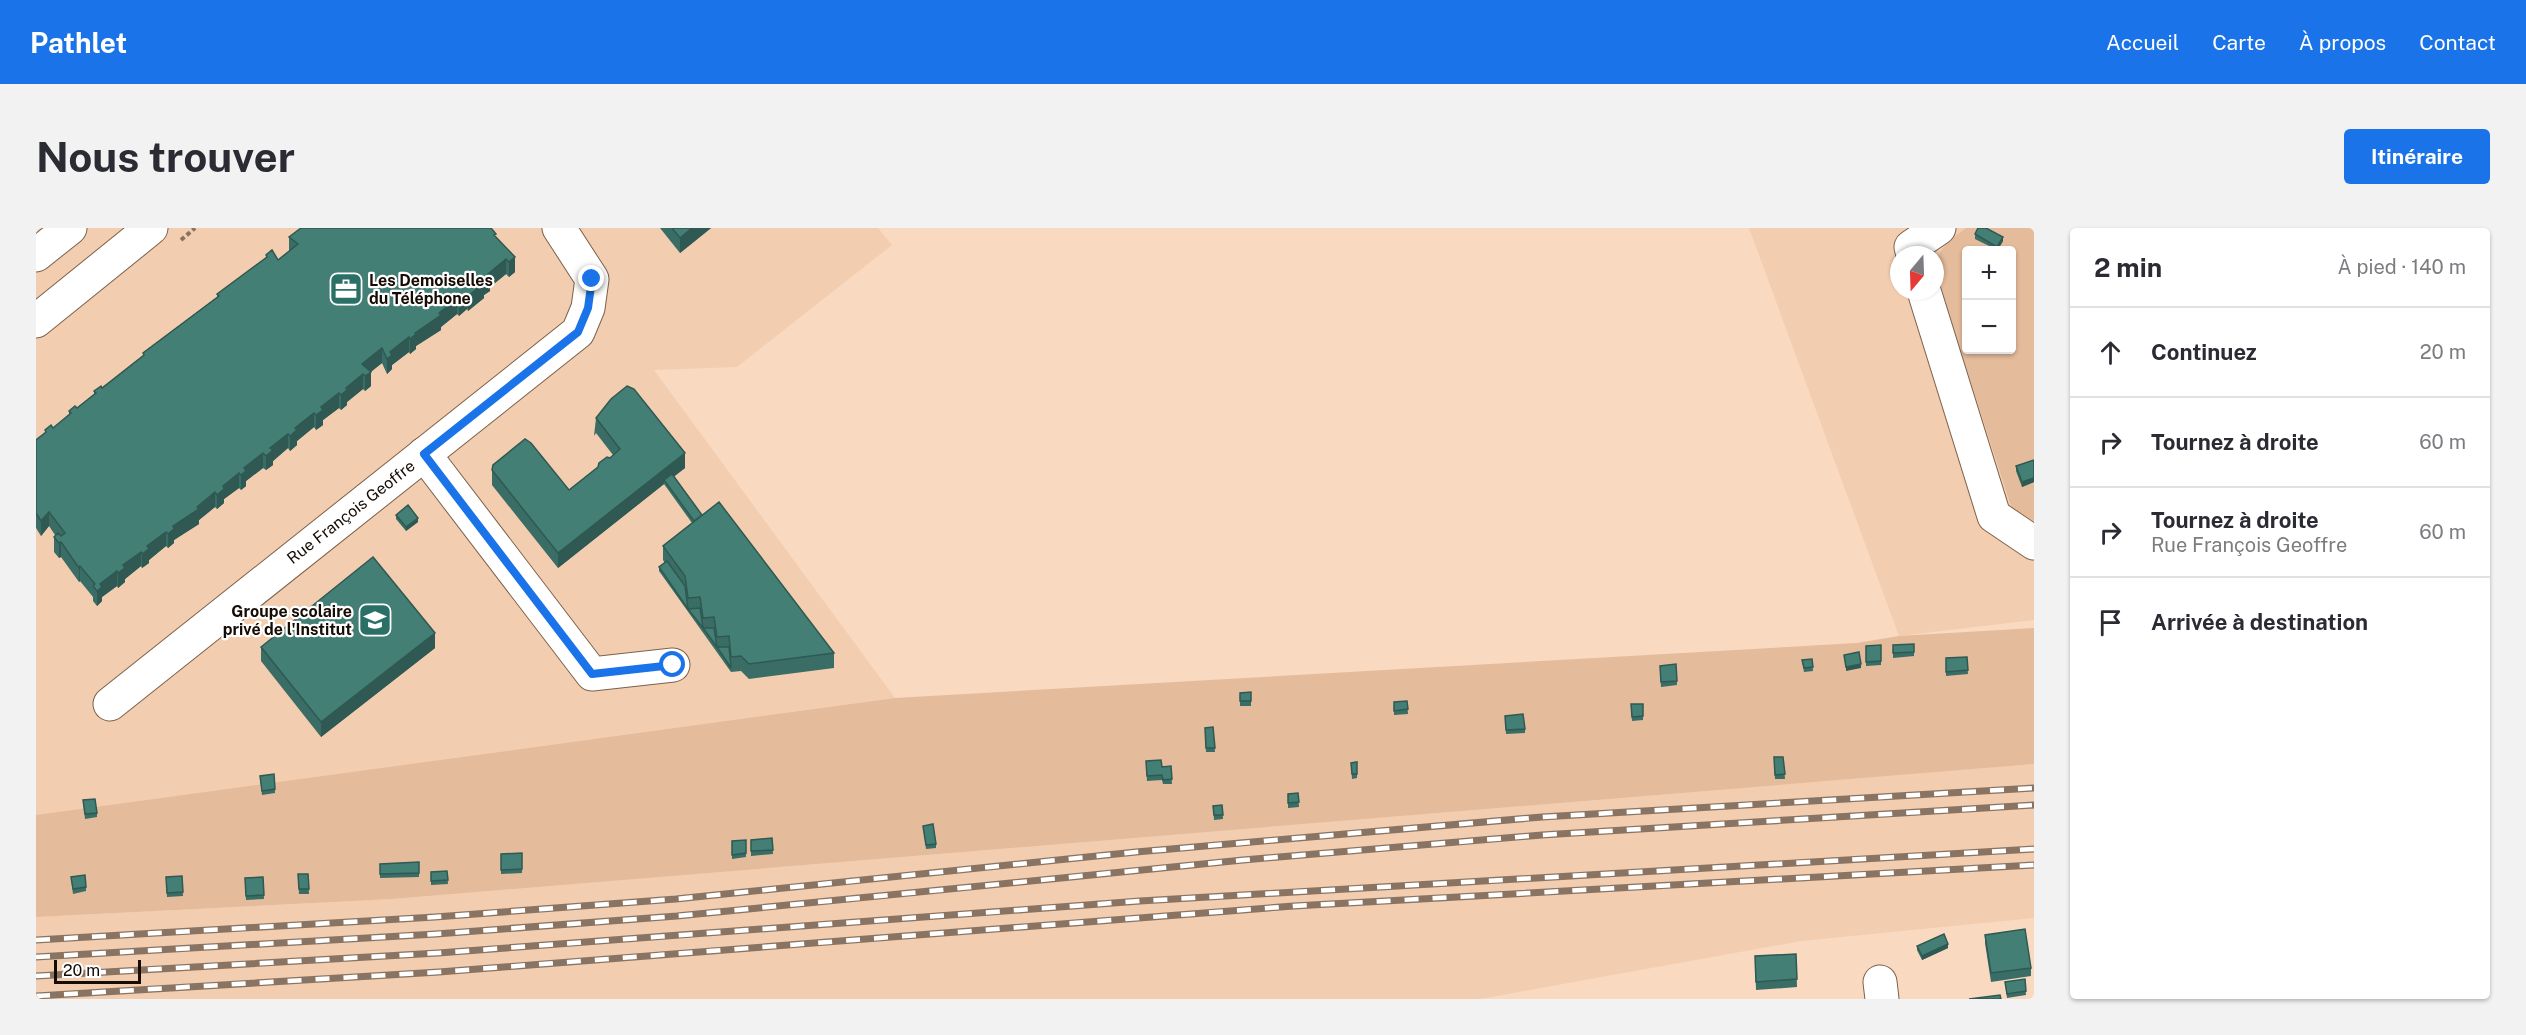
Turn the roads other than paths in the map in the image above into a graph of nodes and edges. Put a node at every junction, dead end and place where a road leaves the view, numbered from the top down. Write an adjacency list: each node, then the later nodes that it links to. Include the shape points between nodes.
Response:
1 (70, 228): 6 (street)
2 (151, 228): 8 (street)
3 (559, 228): 9 (street, Rue François Geoffre, via 592,279 588,308 578,332)
4 (1939, 228): 5 (street)
5 (1909, 243)
6 (36, 255)
7 (1927, 300): 10 (street, via 1994,516)
8 (36, 321)
9 (424, 454): 11 (street, via 592,674); 12 (street, Rue François Geoffre)
10 (2034, 543)
11 (673, 665)
12 (110, 704)

